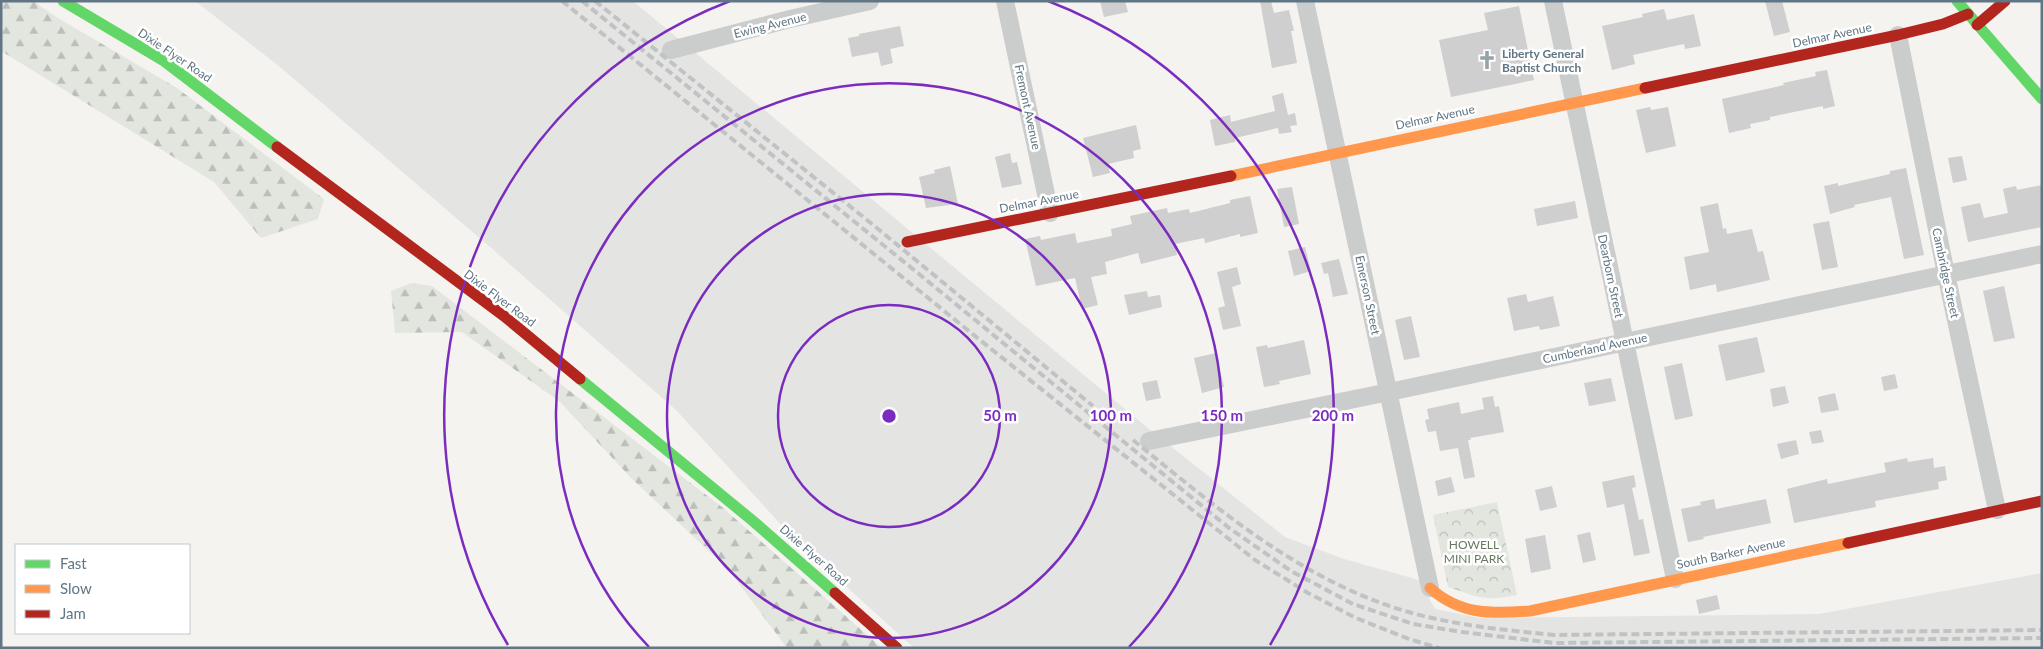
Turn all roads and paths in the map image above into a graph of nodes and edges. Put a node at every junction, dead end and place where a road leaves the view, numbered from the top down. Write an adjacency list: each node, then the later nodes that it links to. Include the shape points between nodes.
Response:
1 (63, 1): 26 (street, Dixie Flyer Road, via 164,61 504,316 753,521)
2 (870, 1): 11 (street, Ewing Avenue)
3 (1005, 1): 15 (street, Fremont Avenue)
4 (1305, 1): 14 (street, Emerson Street)
5 (1554, 1): 13 (street, Dearborn Street)
6 (1957, 1): 8 (street)
7 (2005, 1): 9 (street)
8 (1968, 14): 9 (street); 10 (street, Delmar Avenue)
9 (1977, 25): 12 (street)
10 (1898, 35): 13 (street, Delmar Avenue); 18 (street, Cambridge Street)
11 (671, 50)
12 (2042, 99)
13 (1576, 103): 14 (street, Delmar Avenue); 19 (street, Dearborn Street)
14 (1338, 154): 15 (street, Delmar Avenue); 20 (street, Emerson Street)
15 (1050, 213): 16 (street, Delmar Avenue)
16 (907, 242)
17 (2042, 254): 18 (street, Cumberland Avenue)
18 (1946, 274): 19 (street, Cumberland Avenue); 23 (street, Cambridge Street)
19 (1625, 342): 20 (street, Cumberland Avenue); 24 (street, Dearborn Street)
20 (1388, 392): 21 (street, Cumberland Avenue); 25 (street, Emerson Street)
21 (1148, 441)
22 (2042, 501): 23 (street, South Barker Avenue)
23 (1997, 510): 24 (street, South Barker Avenue)
24 (1675, 579): 25 (street, South Barker Avenue, via 1530,611 1491,614 1463,609 1445,601)
25 (1430, 588)
26 (897, 648)

